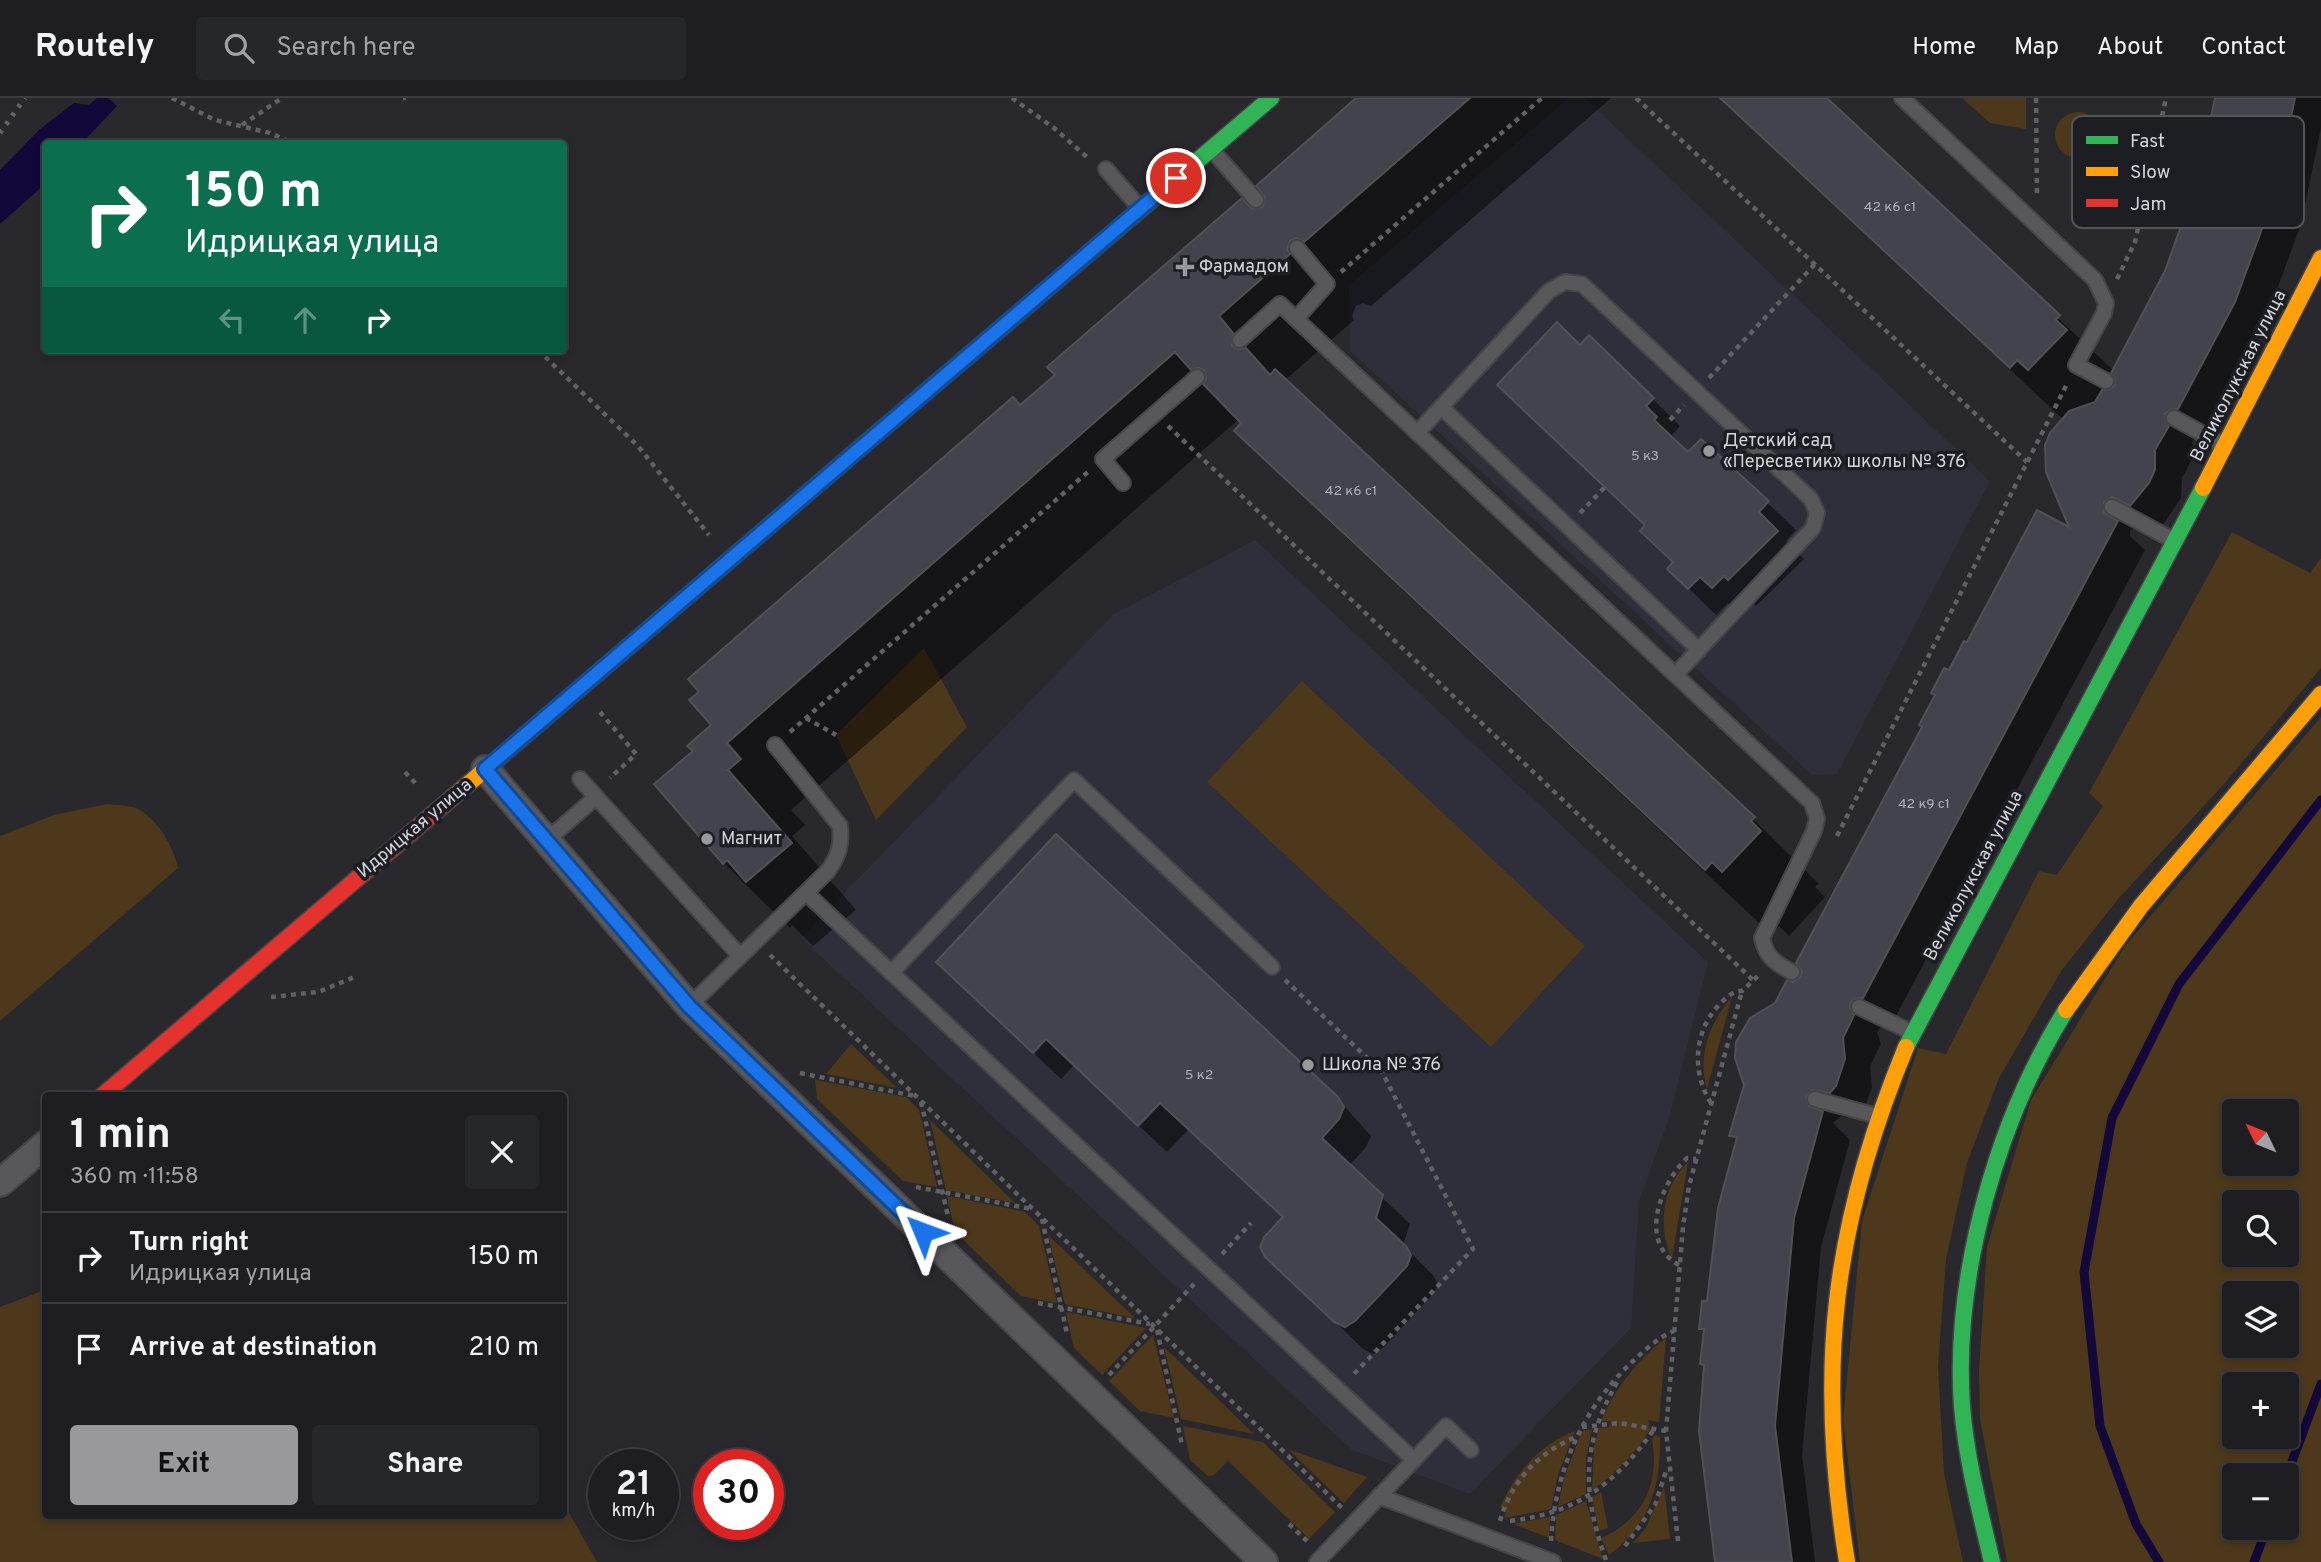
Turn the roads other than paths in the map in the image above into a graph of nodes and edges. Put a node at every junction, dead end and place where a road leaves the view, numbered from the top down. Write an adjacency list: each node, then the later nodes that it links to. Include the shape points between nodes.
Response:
1 (1270, 98): 3 (main road, Идрицкая улица)
2 (1902, 98): 12 (lane, via 2095,281 2106,303 2104,313 2076,365)
3 (1211, 149): 5 (lane); 6 (main road, Идрицкая улица)
4 (1107, 169): 6 (lane)
5 (1256, 200)
6 (1140, 208): 24 (main road, Идрицкая улица)
7 (1297, 248): 9 (lane, via 1328,284)
8 (2321, 258): 16 (main road, Великолукская улица)
9 (1296, 319): 10 (lane, via 1280,304); 15 (lane)
10 (1240, 340)
11 (1197, 377): 17 (lane, via 1103,459)
12 (2106, 381)
13 (1441, 407): 15 (lane); 20 (lane); 20 (lane, via 1549,291 1565,282 1582,284 1811,499 1817,513 1813,528)
14 (2174, 418): 16 (lane)
15 (1417, 433): 21 (lane)
16 (2226, 446): 19 (main road, Великолукская улица)
17 (1124, 483)
18 (2112, 507): 19 (lane)
19 (2175, 541): 35 (main road, Великолукская улица)
20 (1699, 650): 21 (lane)
21 (1675, 675): 31 (lane, via 1816,811 1814,831 1762,938 1772,962)
22 (2321, 694): 48 (main road, via 2115,938 2051,1035 1994,1163 1974,1242 1965,1324 1963,1415)
23 (775, 746): 28 (lane, via 840,826 838,856)
24 (485, 769): 27 (street); 36 (main road, Идрицкая улица)
25 (580, 779): 26 (lane)
26 (596, 797): 27 (lane); 29 (lane)
27 (546, 841): 33 (street)
28 (806, 893): 29 (lane); 32 (lane)
29 (740, 956): 33 (lane)
30 (1272, 967): 32 (lane, via 1074,780)
31 (1792, 972)
32 (891, 973): 42 (lane)
33 (689, 1006): 44 (street)
34 (1859, 1007): 35 (lane)
35 (1912, 1033): 38 (main road, Великолукская улица)
36 (107, 1092)
37 (1815, 1099): 38 (lane)
38 (1879, 1116): 47 (main road, Великолукская улица, via 1850,1220 1832,1341 1830,1415)
39 (42, 1147): 40 (street)
40 (0, 1183)
41 (1471, 1450): 42 (lane, via 1446,1426)
42 (1414, 1460): 43 (lane)
43 (1379, 1496): 45 (lane); 46 (lane)
44 (1264, 1562)
45 (1317, 1562)
46 (1553, 1562)
47 (1847, 1562)
48 (1992, 1562)

